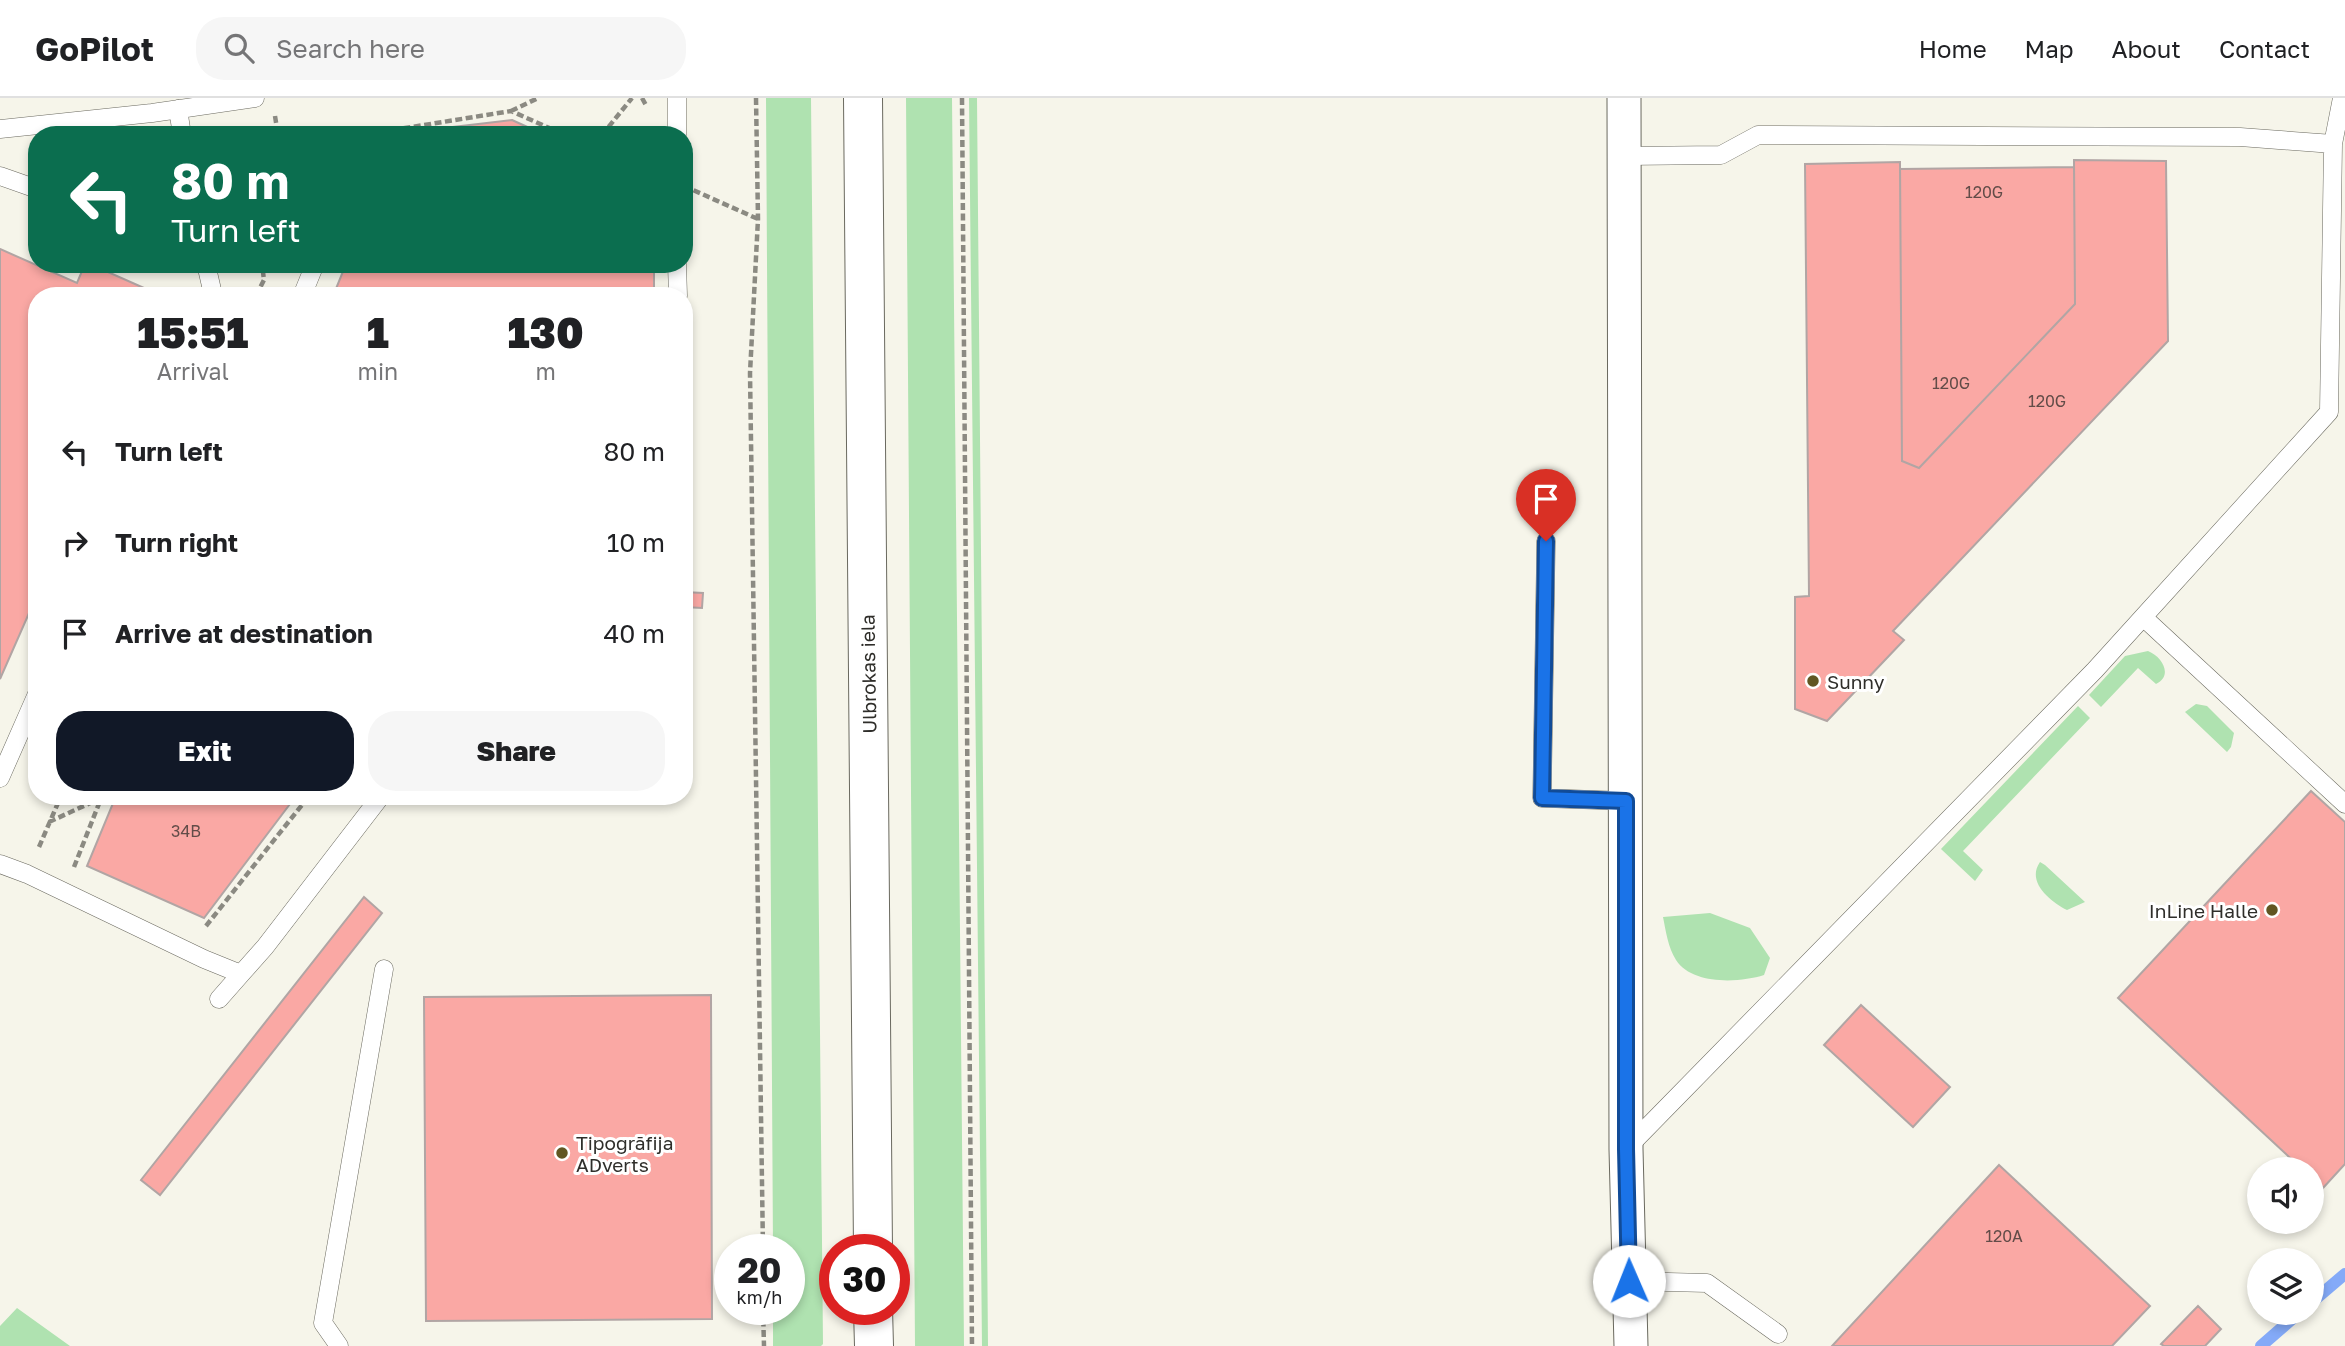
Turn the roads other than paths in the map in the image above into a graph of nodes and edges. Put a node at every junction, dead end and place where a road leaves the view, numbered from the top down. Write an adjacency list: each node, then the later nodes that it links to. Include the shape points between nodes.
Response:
1 (255, 98): 6 (lane)
2 (677, 98): 8 (lane)
3 (863, 98): 26 (main road, Ulbrokas iela)
4 (1624, 98): 11 (street)
5 (2342, 98): 10 (lane)
6 (178, 109): 7 (lane); 9 (lane)
7 (181, 126)
8 (677, 126)
9 (0, 129)
10 (2333, 144): 11 (lane, via 2240,137 1758,135 1721,155); 15 (lane, via 2329,412)
11 (1624, 156): 18 (street)
12 (0, 176): 13 (lane)
13 (28, 187)
14 (1546, 541): 18 (lane, via 1542,798)
15 (2143, 617): 19 (lane); 25 (lane)
16 (28, 714): 17 (lane)
17 (0, 778)
18 (1626, 801): 25 (street)
19 (2345, 804)
20 (375, 805): 23 (lane)
21 (0, 864): 23 (lane)
22 (384, 970): 30 (lane, via 323,1322)
23 (241, 974): 24 (lane)
24 (219, 999)
25 (1626, 1149): 27 (street)
26 (873, 1234)
27 (1629, 1281): 29 (lane, via 1707,1283); 32 (street)
28 (873, 1325): 31 (main road)
29 (1778, 1334)
30 (339, 1346)
31 (874, 1346)
32 (1631, 1346)

